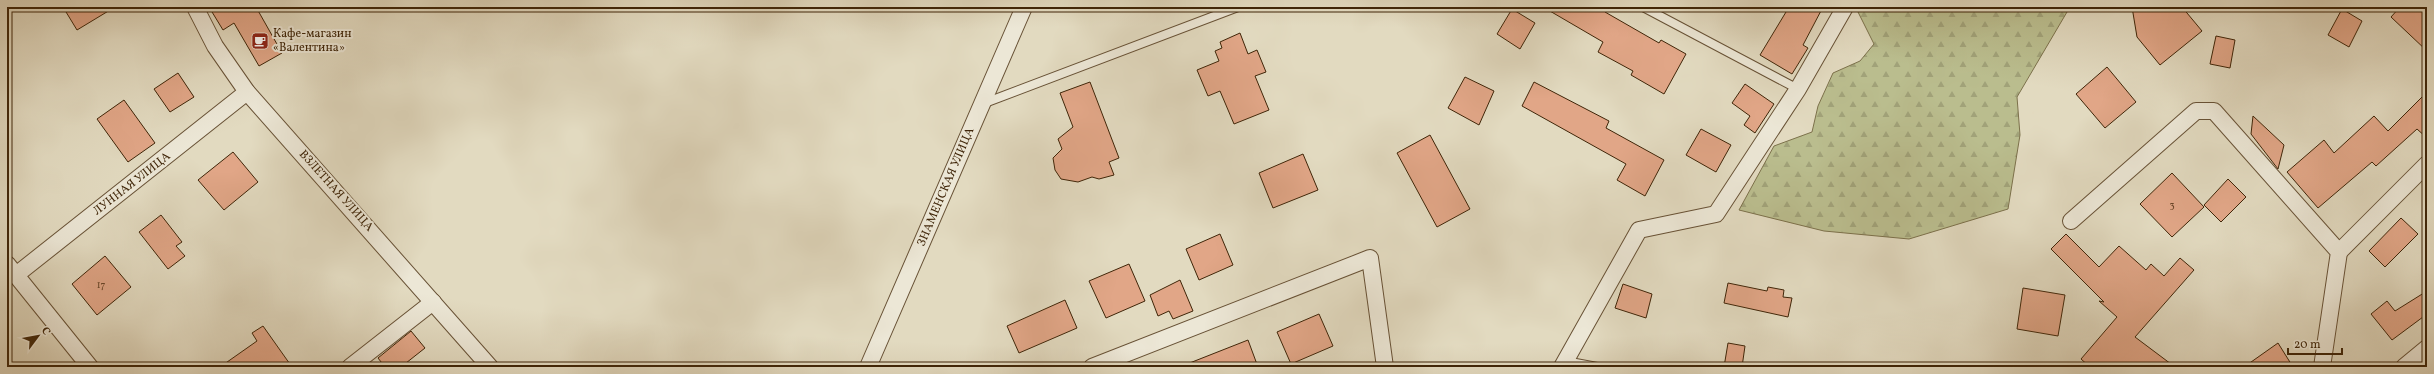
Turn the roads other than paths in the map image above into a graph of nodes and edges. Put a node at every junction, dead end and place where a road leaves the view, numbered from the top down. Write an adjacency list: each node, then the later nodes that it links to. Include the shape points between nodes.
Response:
1 (195, 7): 7 (street, ВЗЛЕТНАЯ УЛИЦА, via 215,46)
2 (1024, 7): 8 (street, ЗНАМЕНСКАЯ УЛИЦА)
3 (1238, 7): 8 (lane)
4 (1643, 7): 6 (lane)
5 (1846, 7): 6 (street)
6 (1798, 89): 15 (street, via 1716,214 1639,230)
7 (247, 92): 12 (street, ЛУННАЯ УЛИЦА); 13 (street, ВЗЛЕТНАЯ УЛИЦА)
8 (981, 105): 19 (street, ЗНАМЕНСКАЯ УЛИЦА)
9 (2427, 164): 11 (street)
10 (2071, 221): 11 (street, via 2196,111 2214,111)
11 (2339, 252): 23 (street)
12 (11, 270): 16 (street)
13 (433, 302): 17 (street); 18 (street, ВЗЛЕТНАЯ УЛИЦА)
14 (2427, 348): 24 (street)
15 (1563, 364): 22 (lane)
16 (90, 367)
17 (350, 367)
18 (490, 367)
19 (868, 367)
20 (1092, 367): 21 (street, via 1370,258)
21 (1385, 367)
22 (1597, 367)
23 (2322, 367)
24 (2404, 367)

